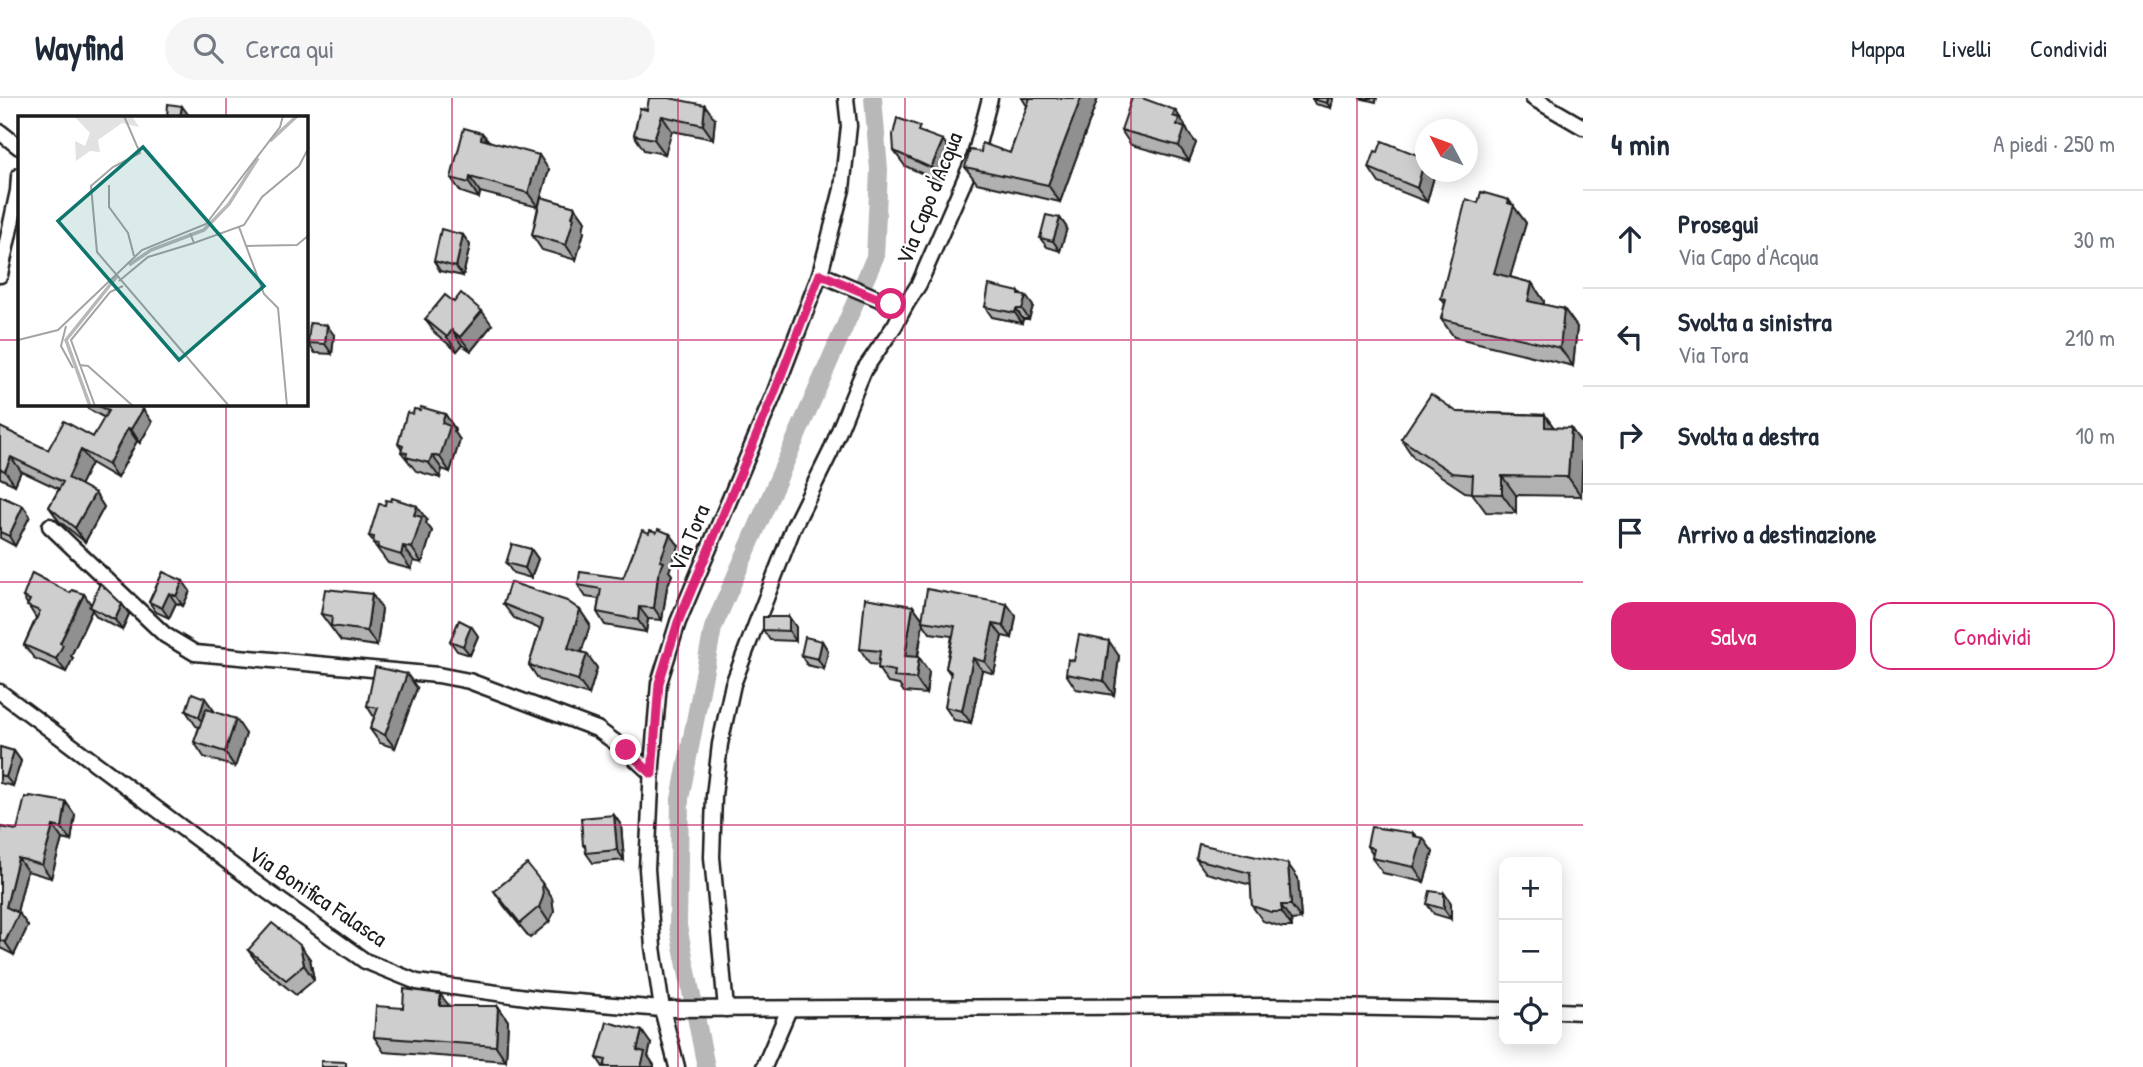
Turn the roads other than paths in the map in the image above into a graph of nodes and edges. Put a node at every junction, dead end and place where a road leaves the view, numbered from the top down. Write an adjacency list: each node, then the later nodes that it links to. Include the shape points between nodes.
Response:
1 (846, 98): 9 (street, Via Tora, via 849,126 842,189)
2 (990, 98): 10 (street, Via Capo d'Acqua, via 975,156 919,284)
3 (1533, 98): 4 (street)
4 (1583, 127)
5 (0, 132): 6 (street)
6 (18, 146)
7 (18, 191): 8 (street)
8 (0, 275)
9 (823, 275): 10 (street); 13 (street, Via Tora, via 678,622 659,683)
10 (898, 305): 15 (street, Via Capo d'Acqua, via 895,324 864,370 788,539 733,684 714,796 712,857)
11 (50, 526): 13 (street, via 165,635 195,653 469,681 597,729)
12 (0, 692): 14 (street, Via Bonifica Falasca, via 365,961 417,982)
13 (652, 774): 14 (street, Via Tora, via 647,869)
14 (662, 1009): 15 (street, Via Bonifica Falasca); 20 (street, Via Tora)
15 (721, 1009): 16 (street, Via Bonifica Falasca)
16 (789, 1009): 17 (street, Via Bonifica Falasca, via 1266,1006); 21 (street)
17 (1499, 1010)
18 (1562, 1011): 19 (street)
19 (1583, 1012)
20 (677, 1067)
21 (764, 1067)

